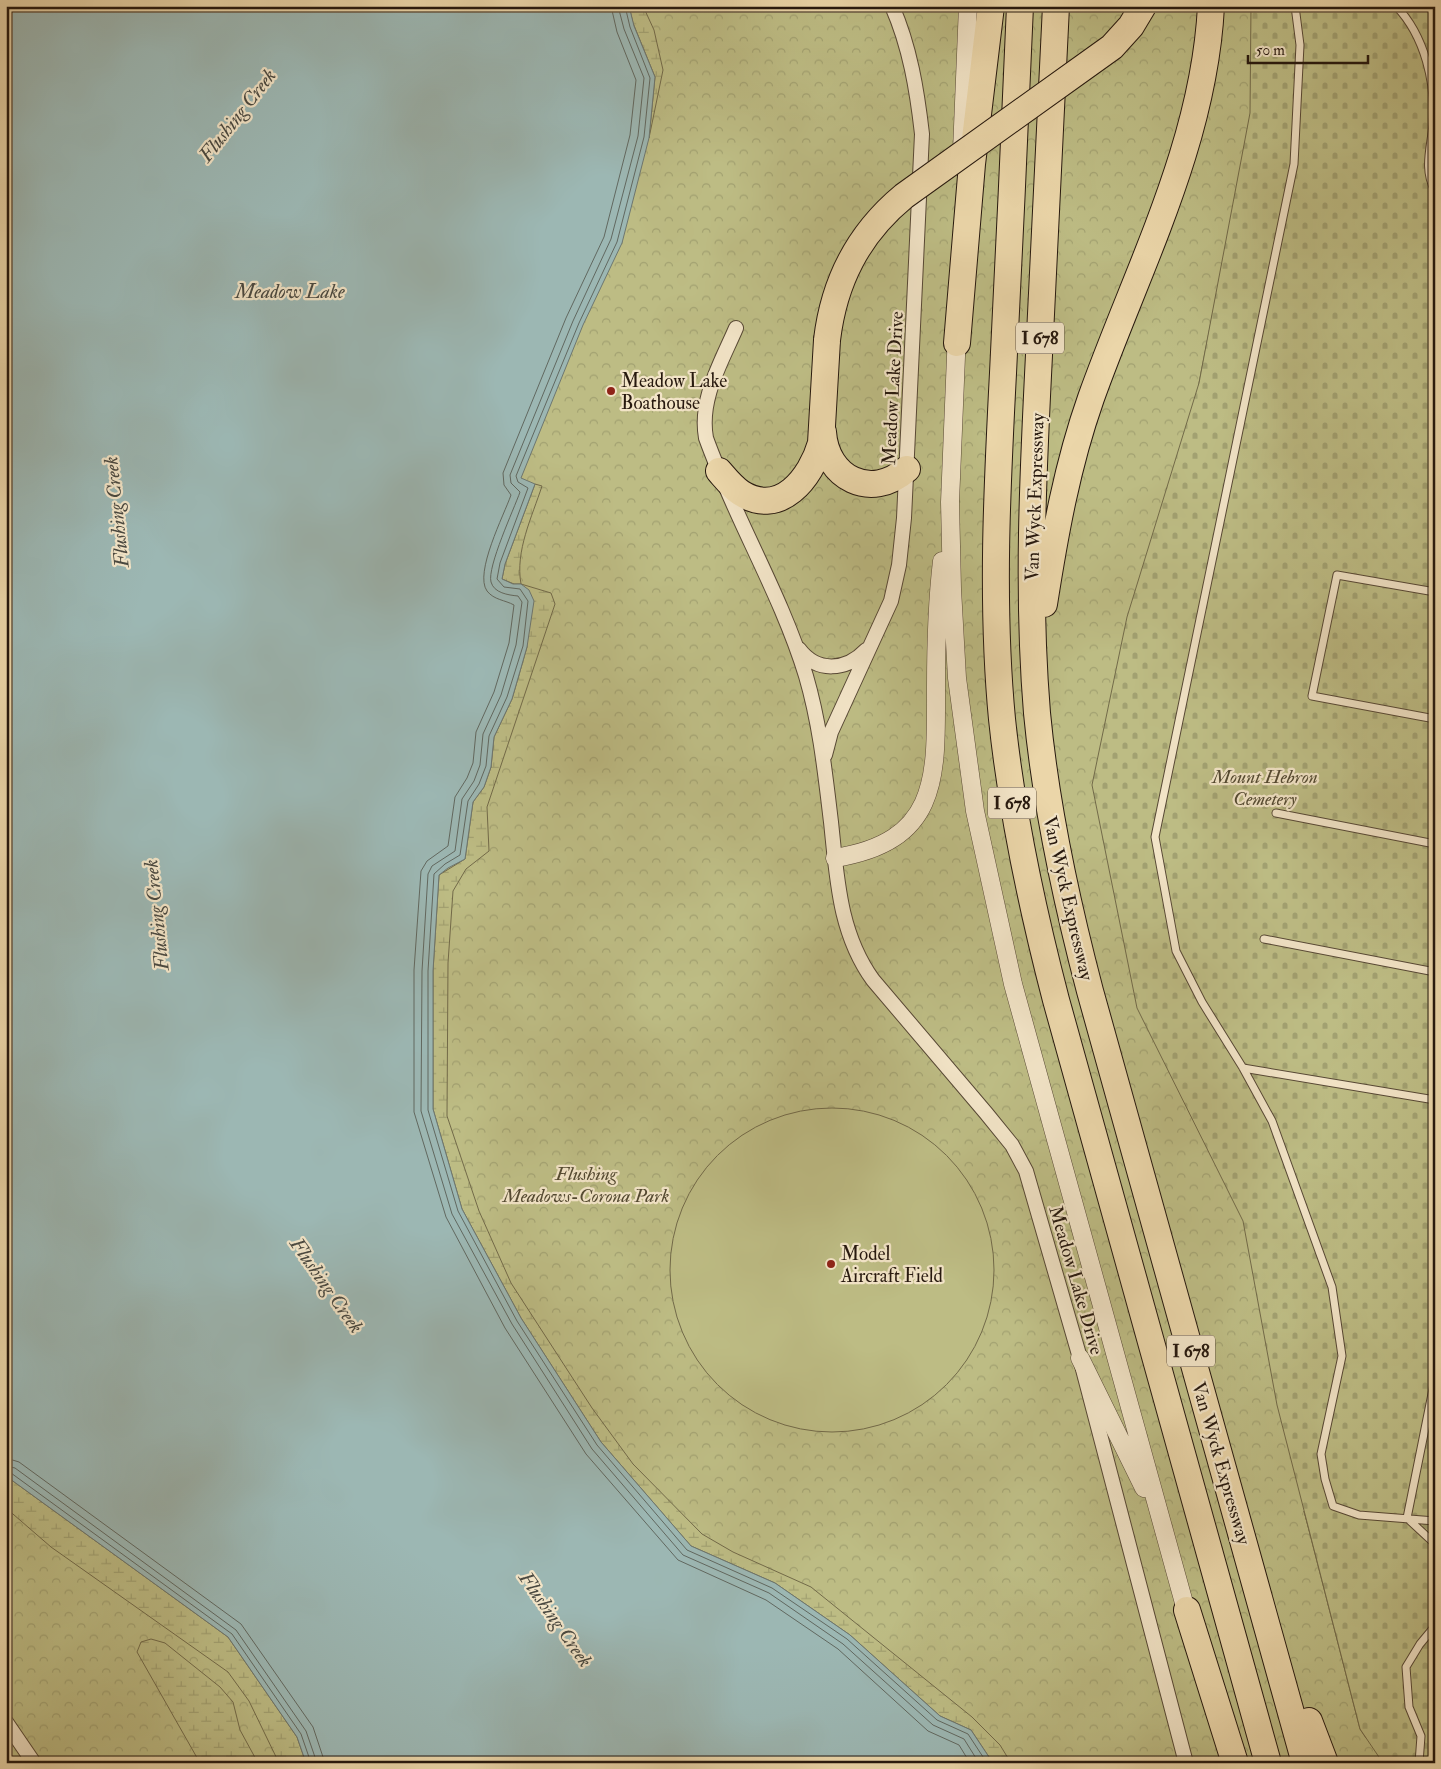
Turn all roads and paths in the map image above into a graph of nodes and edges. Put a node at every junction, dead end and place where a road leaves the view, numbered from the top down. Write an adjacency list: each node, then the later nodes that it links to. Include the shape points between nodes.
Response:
1 (892, 6): 14 (street, Meadow Lake Drive, via 908,49 922,134)
2 (968, 6): 12 (street)
3 (991, 6): 12 (highway, via 972,164)
4 (1020, 6): 45 (highway, Van Wyck Expressway / I 678, via 995,582 1000,699 1013,808 1030,898 1056,1000)
5 (1056, 6): 20 (highway, Van Wyck Expressway / I 678, via 1032,491 1030,582)
6 (1143, 6): 13 (highway, bridge, via 1131,26 1106,52 904,196 857,246 831,309)
7 (1211, 6): 20 (highway, via 1204,74 1185,153 1071,460 1054,539)
8 (1295, 6): 28 (lane, via 1300,45 1294,164 1155,837 1176,951 1202,1002)
9 (1396, 6): 10 (lane, via 1406,17 1426,58 1433,95 1428,175)
10 (1435, 191)
11 (736, 328): 15 (street, via 704,412 706,438)
12 (957, 343): 16 (street)
13 (822, 432): 14 (highway, via 831,464 860,482 880,484); 15 (highway, via 818,454 804,478 787,495 777,499 753,499 733,487)
14 (907, 469): 19 (street, Meadow Lake Drive, via 896,582)
15 (720, 471): 18 (street)
16 (950, 502): 25 (street, via 938,601 936,747 932,782 921,809 891,840 870,850); 35 (street, via 957,678 985,863 1013,984)
17 (1435, 592): 21 (lane, via 1337,575 1312,696)
18 (793, 640): 19 (street, via 810,660 829,667 849,664); 22 (street, Meadow Lake Drive, via 811,695)
19 (871, 643): 22 (street, Meadow Lake Drive, via 832,732)
20 (1034, 669): 37 (highway, Van Wyck Expressway / I 678, via 1048,802 1075,932)
21 (1435, 719)
22 (824, 760): 25 (street, Meadow Lake Drive)
23 (1276, 813): 24 (lane)
24 (1435, 844)
25 (835, 858): 30 (street, Meadow Lake Drive, via 842,913 862,965 1022,1160)
26 (1264, 939): 27 (lane)
27 (1435, 972)
28 (1243, 1068): 29 (lane); 33 (lane, via 1272,1121 1332,1287 1342,1356 1321,1454 1333,1506 1359,1515)
29 (1435, 1100)
30 (1080, 1358): 35 (street); 42 (street, Meadow Lake Drive)
31 (1435, 1378): 32 (lane)
32 (1431, 1411): 33 (lane)
33 (1407, 1518): 34 (lane); 36 (lane)
34 (1435, 1521)
35 (1167, 1537): 38 (street)
36 (1435, 1544)
37 (1250, 1566): 46 (highway, Van Wyck Expressway / I 678); 47 (highway)
38 (1187, 1610): 43 (street); 44 (highway)
39 (1435, 1626): 48 (lane, via 1406,1667 1409,1707 1421,1736)
40 (6, 1722): 41 (street)
41 (34, 1763)
42 (1186, 1763)
43 (1222, 1763)
44 (1235, 1763)
45 (1268, 1763)
46 (1305, 1763)
47 (1325, 1763)
48 (1419, 1763)

